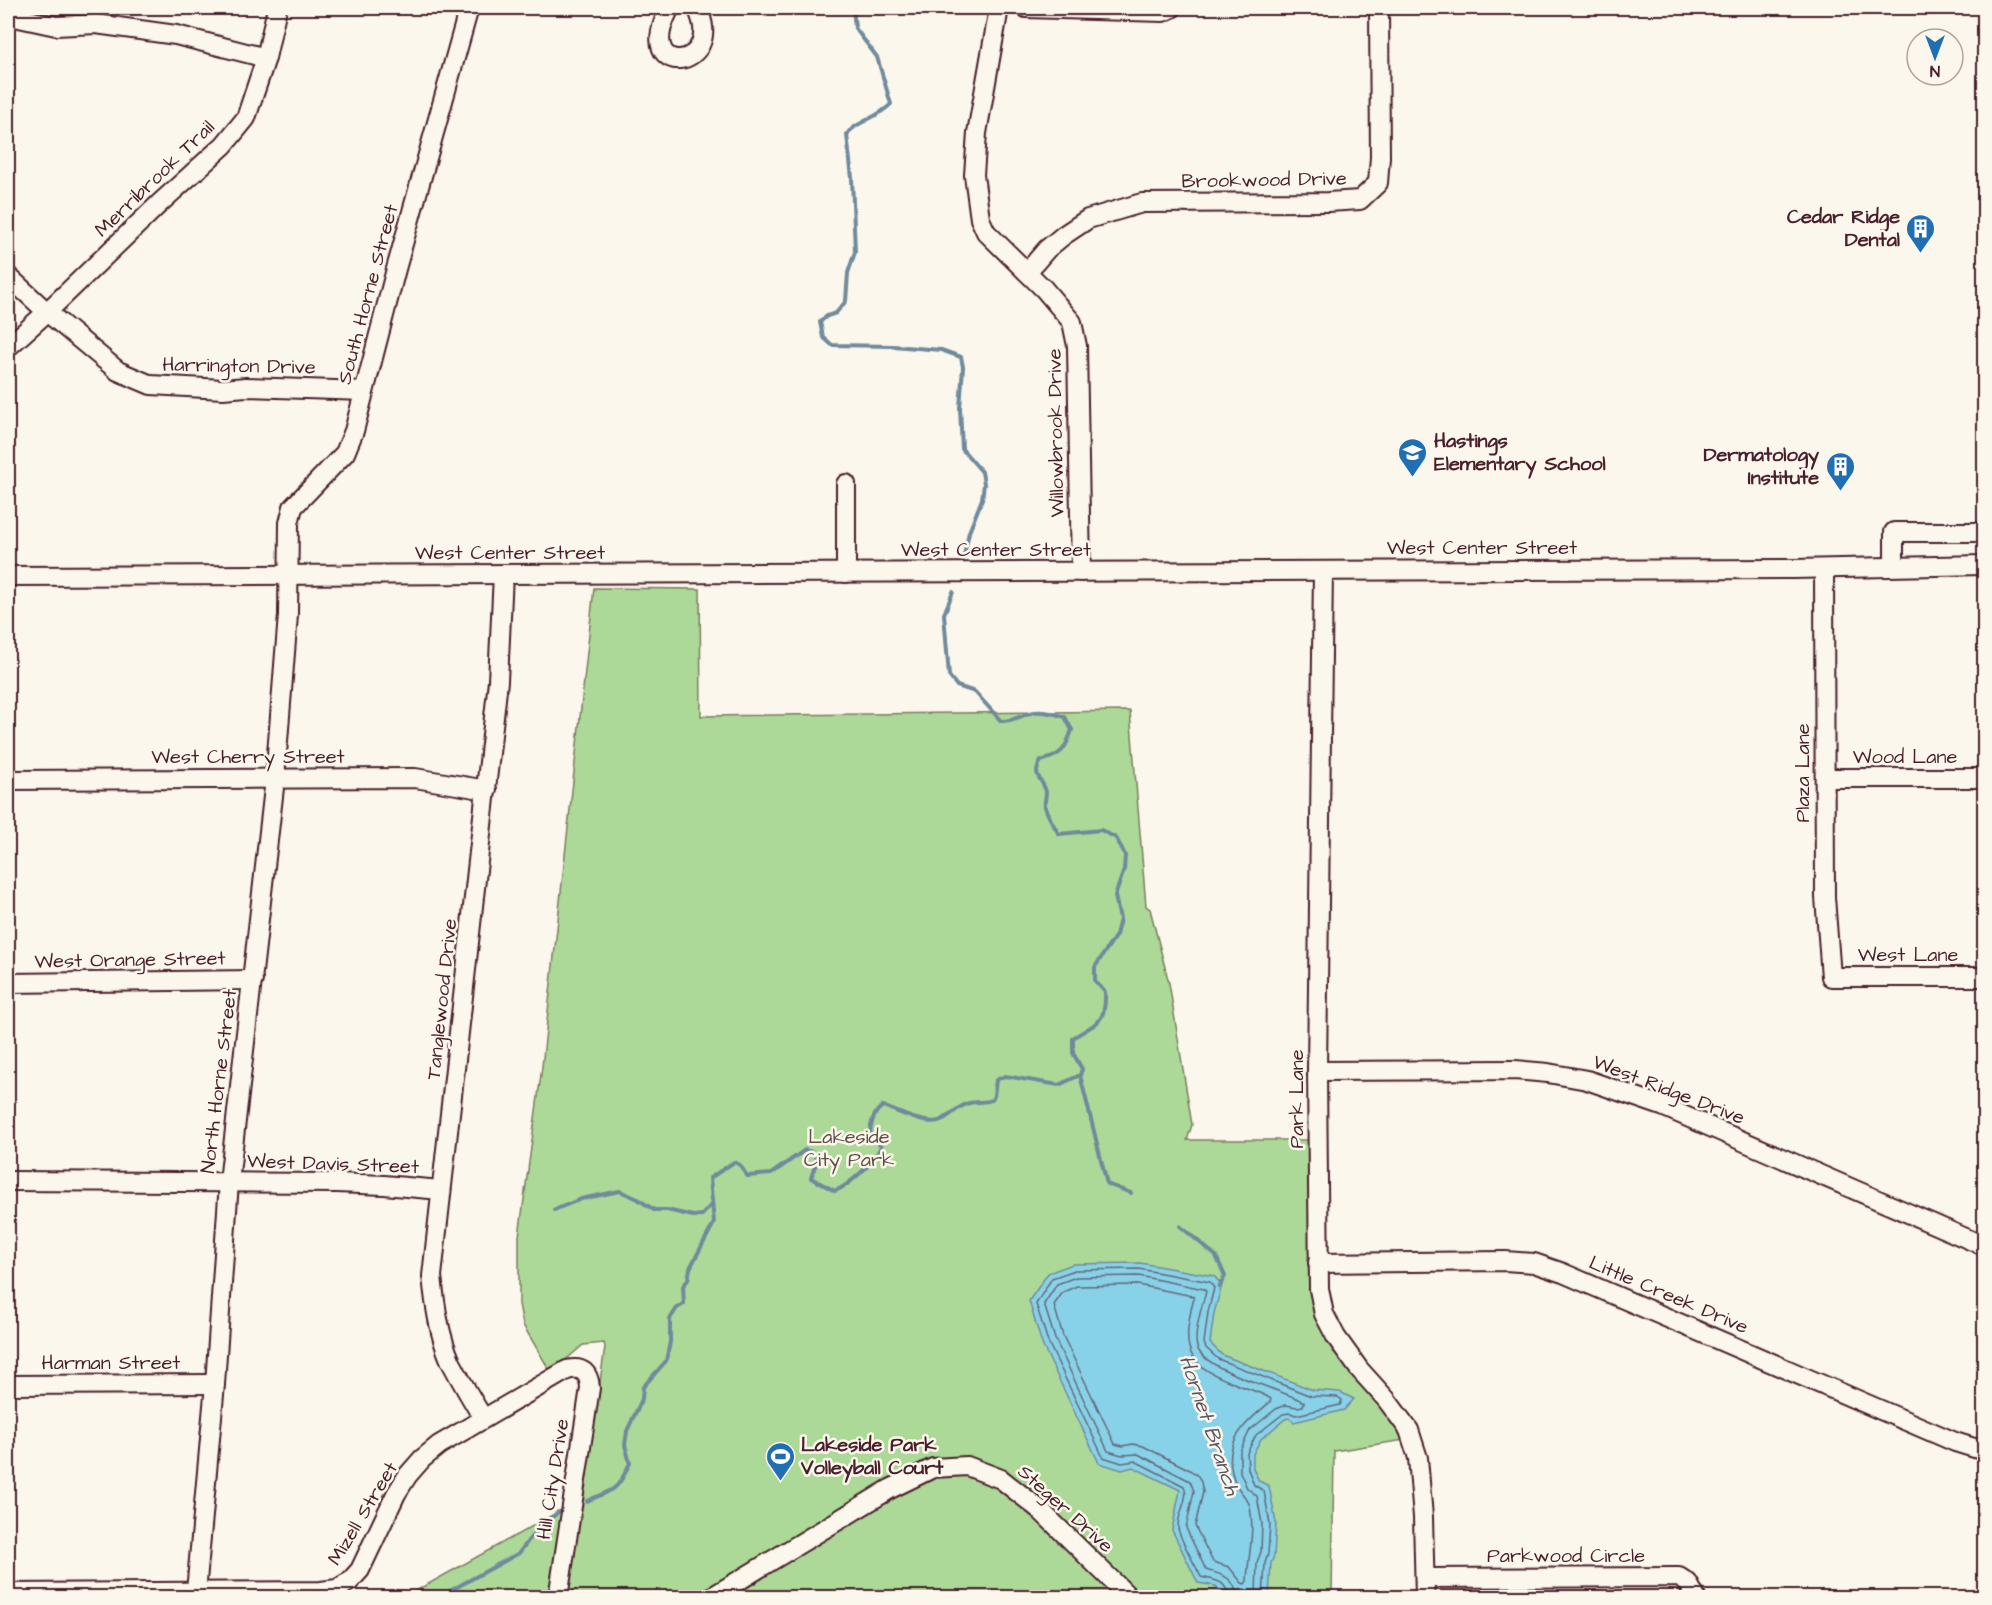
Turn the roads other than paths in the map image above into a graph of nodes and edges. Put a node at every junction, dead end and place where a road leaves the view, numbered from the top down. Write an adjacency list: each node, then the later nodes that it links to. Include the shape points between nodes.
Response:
1 (277, 8): 10 (street, Merribrook Trail)
2 (469, 8): 15 (street, South Horne Street)
3 (999, 8): 11 (street, Willowbrook Drive, via 977,132 974,175 980,219 986,232)
4 (1026, 8): 5 (street, via 1163,12)
5 (1172, 8)
6 (1378, 8): 11 (street, Brookwood Drive, via 1380,158 1377,183 1360,200 1142,203 1088,219 1047,249)
7 (667, 12): 9 (street, via 660,44 664,53 681,60 700,44)
8 (8, 13): 10 (street, via 56,26 96,24 176,35)
9 (699, 13)
10 (266, 58): 13 (street, Merribrook Trail, via 246,118 224,145)
11 (1027, 272): 22 (street, Willowbrook Drive, via 1072,322 1077,346)
12 (8, 276): 13 (street, Harrington Drive)
13 (47, 312): 14 (street, Merribrook Trail); 15 (street, Harrington Drive, via 118,371 151,386)
14 (8, 347)
15 (364, 391): 25 (street, South Horne Street, via 345,453 293,507 289,523)
16 (846, 484): 23 (street)
17 (1984, 532): 19 (street, via 1894,532)
18 (1984, 565): 19 (street, West Center Street)
19 (1894, 566): 20 (street, West Center Street)
20 (1824, 568): 21 (street, West Center Street); 28 (street, Plaza Lane)
21 (1323, 571): 22 (street, West Center Street); 36 (street, Park Lane)
22 (1081, 572): 23 (street, West Center Street)
23 (846, 573): 24 (street, West Center Street)
24 (502, 574): 25 (street, West Center Street); 31 (street, Tanglewood Drive, via 498,681)
25 (289, 575): 26 (street, West Center Street); 29 (street, North Horne Street)
26 (8, 576)
27 (1984, 777): 28 (street, Wood Lane)
28 (1825, 778): 32 (street, Plaza Lane)
29 (275, 779): 30 (street, West Cherry Street); 31 (street, West Cherry Street, via 415,778); 34 (street, North Horne Street)
30 (8, 780)
31 (487, 790): 39 (street, Tanglewood Drive)
32 (1831, 977): 33 (street, West Lane)
33 (1984, 977)
34 (253, 980): 35 (street, West Orange Street); 38 (street, North Horne Street)
35 (8, 983)
36 (1317, 1071): 40 (street, West Ridge Drive, via 1515,1070 1587,1080 1662,1106); 41 (street, Park Lane)
37 (8, 1181): 38 (street, West Davis Street)
38 (229, 1182): 39 (street, West Davis Street); 43 (street, North Horne Street)
39 (441, 1190): 45 (street, Tanglewood Drive, via 432,1276 436,1309 450,1360)
40 (1984, 1246)
41 (1318, 1263): 46 (street, Little Creek Drive, via 1534,1263); 47 (street, Park Lane, via 1324,1314 1336,1337 1409,1430 1418,1458)
42 (584, 1370): 45 (street, Mizell Street, via 567,1370); 50 (street, Hill City Drive, via 590,1388)
43 (215, 1384): 44 (street, Harman Street); 48 (street, North Horne Street)
44 (8, 1385)
45 (483, 1418): 48 (street, Mizell Street, via 439,1445 408,1475 351,1581 337,1589 321,1591)
46 (1984, 1451)
47 (1425, 1578): 53 (street, Park Lane); 54 (street, Parkwood Circle, via 1679,1577 1688,1583)
48 (196, 1592): 49 (street, Mizell Street)
49 (8, 1593)
50 (558, 1598)
51 (711, 1598): 52 (street, Steger Drive, via 890,1489 933,1468 967,1466 1001,1479 1039,1509)
52 (1130, 1598)
53 (1425, 1598)
54 (1696, 1598)

